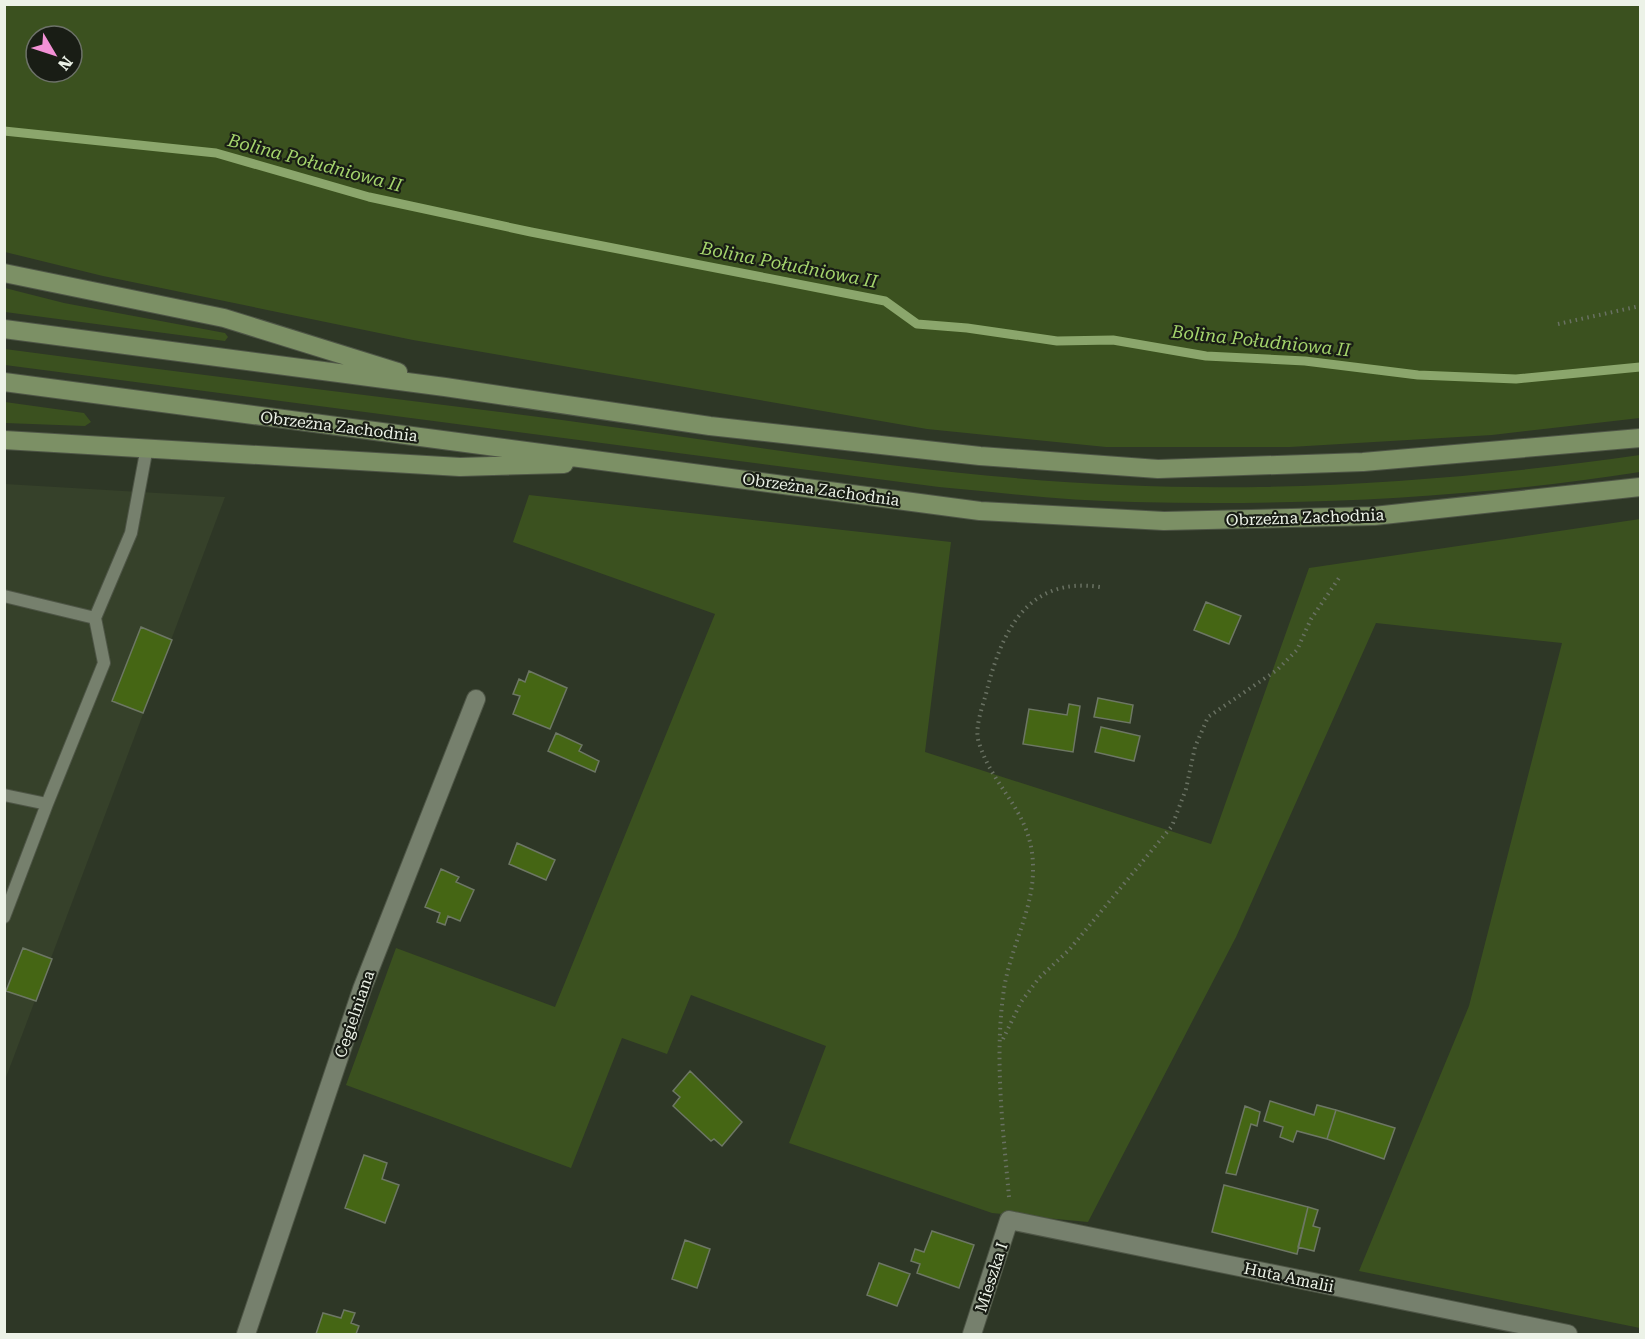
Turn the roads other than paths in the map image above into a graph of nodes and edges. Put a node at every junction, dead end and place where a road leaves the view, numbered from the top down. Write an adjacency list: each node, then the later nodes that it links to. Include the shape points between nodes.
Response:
1 (4, 273): 4 (street, via 224,318)
2 (4, 329): 4 (street)
3 (4, 382): 8 (street, Obrzeżna Zachodnia)
4 (445, 387): 5 (street, via 710,426 980,456 1158,469 1363,462)
5 (1641, 438)
6 (4, 440): 7 (street)
7 (147, 447): 8 (street, via 460,467); 11 (lane, via 131,533)
8 (620, 462): 9 (street, Obrzeżna Zachodnia, via 980,511 1164,521 1374,516)
9 (1641, 487)
10 (4, 596): 11 (lane)
11 (95, 618): 14 (lane, via 104,663)
12 (476, 699): 17 (street, Cegielniana, via 362,989)
13 (4, 795): 14 (lane)
14 (46, 804): 15 (lane)
15 (6, 911)
16 (1010, 1220): 18 (street, Mieszka I); 19 (street, Huta Amalii)
17 (246, 1335)
18 (972, 1335)
19 (1568, 1335)

